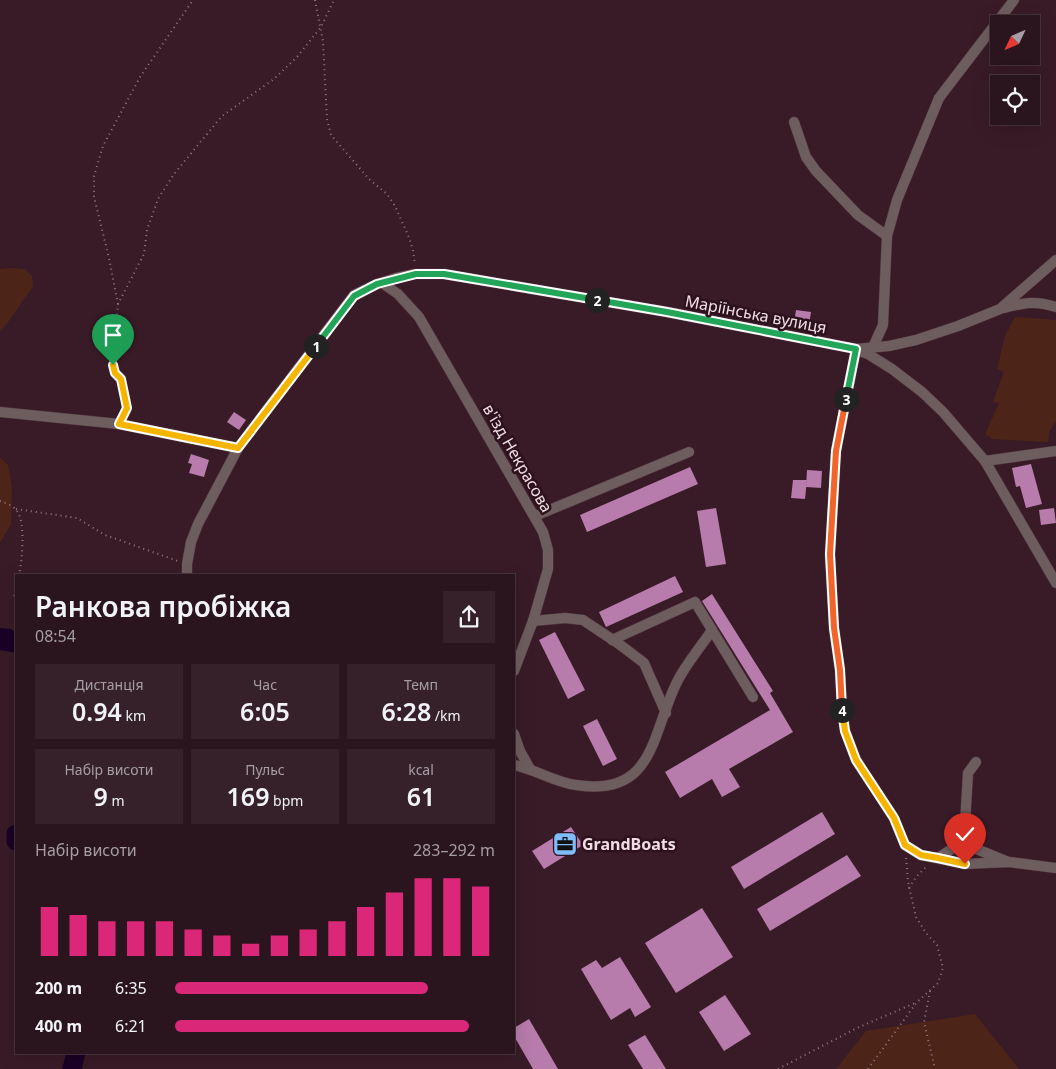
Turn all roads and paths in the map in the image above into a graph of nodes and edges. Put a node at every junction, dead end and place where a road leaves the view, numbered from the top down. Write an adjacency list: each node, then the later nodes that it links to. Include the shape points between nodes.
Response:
1 (193, 0): 11 (path, via 140,77 103,146 94,176 94,196)
2 (315, 0): 5 (path)
3 (334, 0): 5 (path)
4 (1014, 0): 7 (street, via 939,98 897,200)
5 (321, 27): 9 (path, via 327,119 331,135 395,206 413,250); 11 (path, via 274,79 222,116 174,174 156,204 144,254)
6 (794, 122): 7 (street, via 811,164 858,215)
7 (887, 236): 14 (street, via 884,318)
8 (1056, 260): 13 (street, Маріїнська вулиця)
9 (416, 274): 10 (street, Маріїнська вулиця); 15 (street, Маріїнська вулиця, via 444,274 648,308)
10 (382, 283): 18 (street, Маріїнська вулиця, via 354,296); 24 (street, в'їзд Некрасова, via 398,294 419,317)
11 (118, 304): 17 (path, via 113,365 121,379 127,408)
12 (1056, 307): 13 (street, via 1026,302)
13 (1000, 309): 14 (street, Маріїнська вулиця, via 916,340)
14 (873, 347): 15 (street, Маріїнська вулиця)
15 (856, 349): 21 (street, via 892,369 922,392); 39 (street, via 836,451 830,554 834,628 845,731 856,760 894,818)
16 (0, 412): 17 (street)
17 (119, 424): 18 (street)
18 (238, 448): 25 (street, Маріїнська вулиця, via 198,524 191,542)
19 (1056, 451): 21 (street)
20 (689, 452): 24 (street)
21 (985, 461): 27 (street)
22 (0, 501): 23 (path)
23 (16, 509): 25 (path, via 77,518 105,536); 26 (path, via 20,516 23,555)
24 (535, 516): 28 (street, в'їзд Некрасова, via 546,541 548,560)
25 (187, 570)
26 (19, 574)
27 (1056, 583)
28 (533, 621): 30 (street, via 583,620); 31 (street, в'їзд Некрасова)
29 (712, 630): 30 (street, via 695,602); 32 (street); 33 (street, via 676,684)
30 (612, 640): 33 (street, via 644,663)
31 (515, 668)
32 (753, 697)
33 (666, 712): 37 (street, via 645,762 626,780 616,784 575,785)
34 (515, 737): 37 (street)
35 (976, 762): 38 (street, via 968,773)
36 (515, 765): 37 (street)
37 (530, 769)
38 (964, 841): 40 (street); 41 (street)
39 (905, 845): 40 (street, via 921,855); 43 (path)
40 (938, 858): 41 (street, via 965,864); 43 (path, via 922,870)
41 (1009, 862): 42 (street)
42 (1056, 868)
43 (910, 888): 44 (path, via 916,917 937,945 943,968 938,983)
44 (930, 991): 45 (path); 48 (path, via 924,1022)
45 (917, 1002): 46 (path, via 857,1028); 47 (path)
46 (778, 1069)
47 (868, 1069)
48 (935, 1069)

